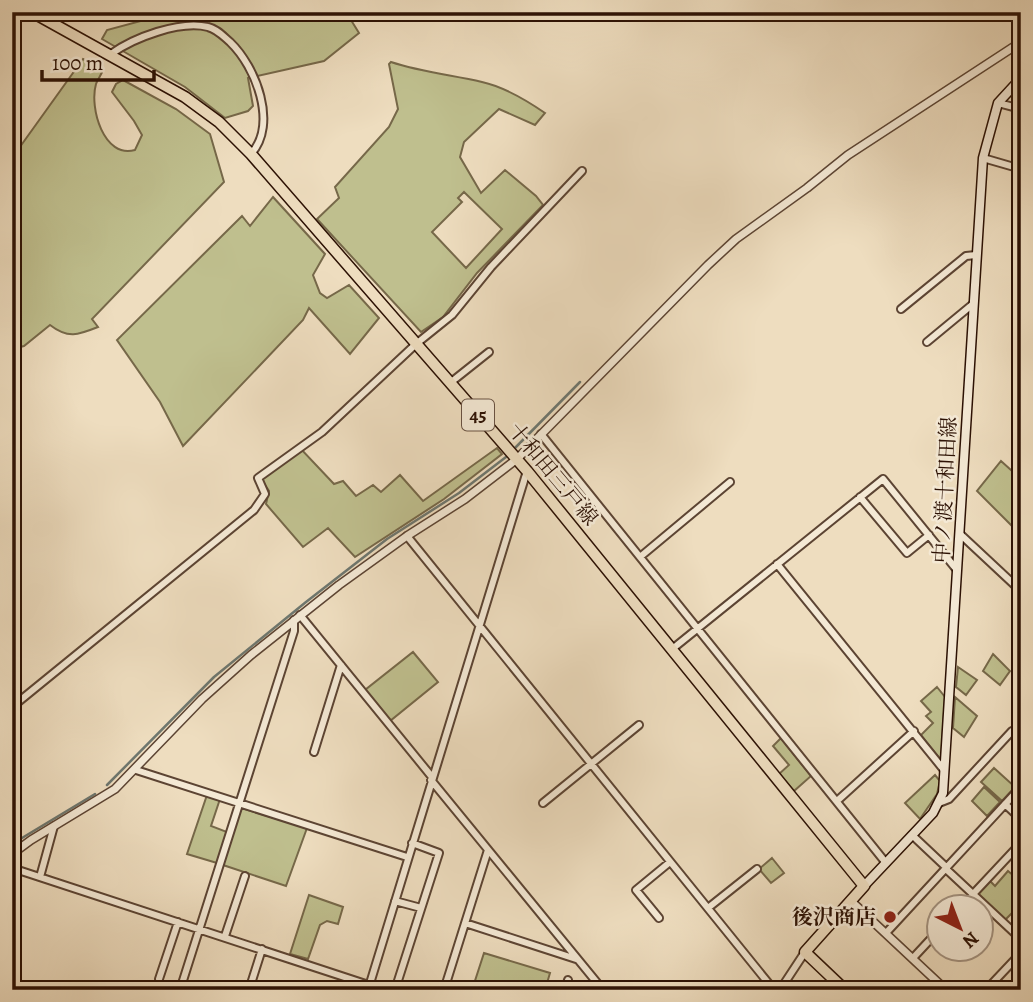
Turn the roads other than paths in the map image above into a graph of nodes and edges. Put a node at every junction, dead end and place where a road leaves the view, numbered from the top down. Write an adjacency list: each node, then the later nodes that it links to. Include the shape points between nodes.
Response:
1 (32, 12): 3 (main road, 十和田三戸線 / 45)
2 (1021, 42): 18 (street, via 871,139 736,239)
3 (111, 54): 7 (main road, 十和田三戸線 / 45, via 186,97); 7 (street, via 159,31 201,26 218,32 238,50 259,90 262,133)
4 (1021, 78): 5 (main road, 中ノ渡十和田線)
5 (999, 103): 6 (street); 8 (main road, 中ノ渡十和田線)
6 (1021, 109)
7 (251, 154): 15 (main road, 十和田三戸線 / 45)
8 (983, 158): 9 (street); 11 (main road, 中ノ渡十和田線)
9 (1021, 169)
10 (582, 171): 15 (street, via 452,315)
11 (976, 256): 12 (main road, 中ノ渡十和田線); 13 (street, via 966,256)
12 (973, 304): 14 (street); 23 (main road, 中ノ渡十和田線)
13 (901, 309)
14 (927, 342)
15 (416, 344): 17 (main road, 十和田三戸線 / 45); 35 (street, via 322,432 258,478 265,495 254,510)
16 (489, 352): 17 (street)
17 (450, 383): 19 (main road, 十和田三戸線 / 45)
18 (541, 434): 19 (street); 26 (street)
19 (517, 459): 20 (main road, 十和田三戸線 / 45); 24 (street)
20 (527, 471): 31 (street); 33 (main road, 十和田三戸線 / 45)
21 (730, 482): 26 (street)
22 (860, 496): 25 (street, via 907,553); 25 (street, via 883,479); 27 (street)
23 (960, 534): 28 (main road, 中ノ渡十和田線); 29 (street)
24 (407, 536): 30 (street); 31 (street)
25 (929, 536): 28 (street)
26 (640, 556): 32 (street)
27 (777, 564): 32 (street); 38 (street)
28 (957, 570): 42 (main road, 中ノ渡十和田線)
29 (1019, 588)
30 (297, 618): 34 (street); 41 (street, via 202,699); 46 (street)
31 (478, 625): 40 (street); 43 (street)
32 (698, 629): 33 (street); 45 (street)
33 (671, 650): 65 (main road, 十和田三戸線 / 45)
34 (341, 665): 39 (street); 43 (street)
35 (12, 707)
36 (639, 725): 40 (street)
37 (1021, 727): 48 (street, via 1012,731 949,799)
38 (914, 731): 42 (street); 45 (street)
39 (314, 752)
40 (592, 764): 47 (street); 58 (street)
41 (136, 769): 46 (street); 51 (street, via 106,796)
42 (945, 771): 48 (main road, 中ノ渡十和田線)
43 (431, 779): 53 (street); 55 (street)
44 (1021, 787): 49 (street)
45 (837, 801): 59 (street)
46 (239, 803): 57 (street); 75 (street)
47 (543, 803)
48 (939, 803): 52 (main road, 中ノ渡十和田線)
49 (1005, 804): 50 (street); 61 (street)
50 (1021, 819)
51 (54, 826): 56 (street); 64 (street)
52 (912, 835): 59 (main road, 中ノ渡十和田線); 61 (street)
53 (412, 843): 57 (street); 69 (street, via 439,853)
54 (1021, 843): 66 (street)
55 (488, 850): 74 (street); 84 (street)
56 (12, 854)
57 (407, 857): 67 (street)
58 (670, 862): 70 (street); 72 (street, via 636,890)
59 (886, 863): 65 (main road, 中ノ渡十和田線)
60 (12, 868): 64 (street)
61 (946, 868): 66 (street); 76 (street)
62 (757, 869): 70 (street)
63 (245, 876): 77 (street)
64 (40, 877): 73 (street)
65 (864, 886): 68 (main road)
66 (972, 894)
67 (396, 901): 69 (street); 87 (street)
68 (851, 901): 76 (street); 81 (main road)
69 (421, 908): 91 (street)
70 (708, 908): 95 (street)
71 (995, 915): 78 (street)
72 (659, 918)
73 (178, 922): 75 (street); 85 (street)
74 (465, 923): 84 (street); 92 (street)
75 (200, 929): 77 (street); 88 (street)
76 (886, 933): 83 (street)
77 (225, 936): 80 (street)
78 (1021, 939)
79 (925, 945): 83 (street)
80 (262, 949): 87 (street); 89 (street)
81 (805, 952): 96 (street); 97 (main road)
82 (1021, 953): 99 (street)
83 (912, 958): 98 (street)
84 (578, 960): 94 (street)
85 (159, 979)
86 (568, 980): 93 (street)
87 (368, 987): 90 (street)
88 (180, 990)
89 (249, 990)
90 (384, 990)
91 (395, 990)
92 (444, 990)
93 (565, 990)
94 (603, 990)
95 (774, 990)
96 (780, 990)
97 (845, 990)
98 (946, 990)
99 (986, 990)

